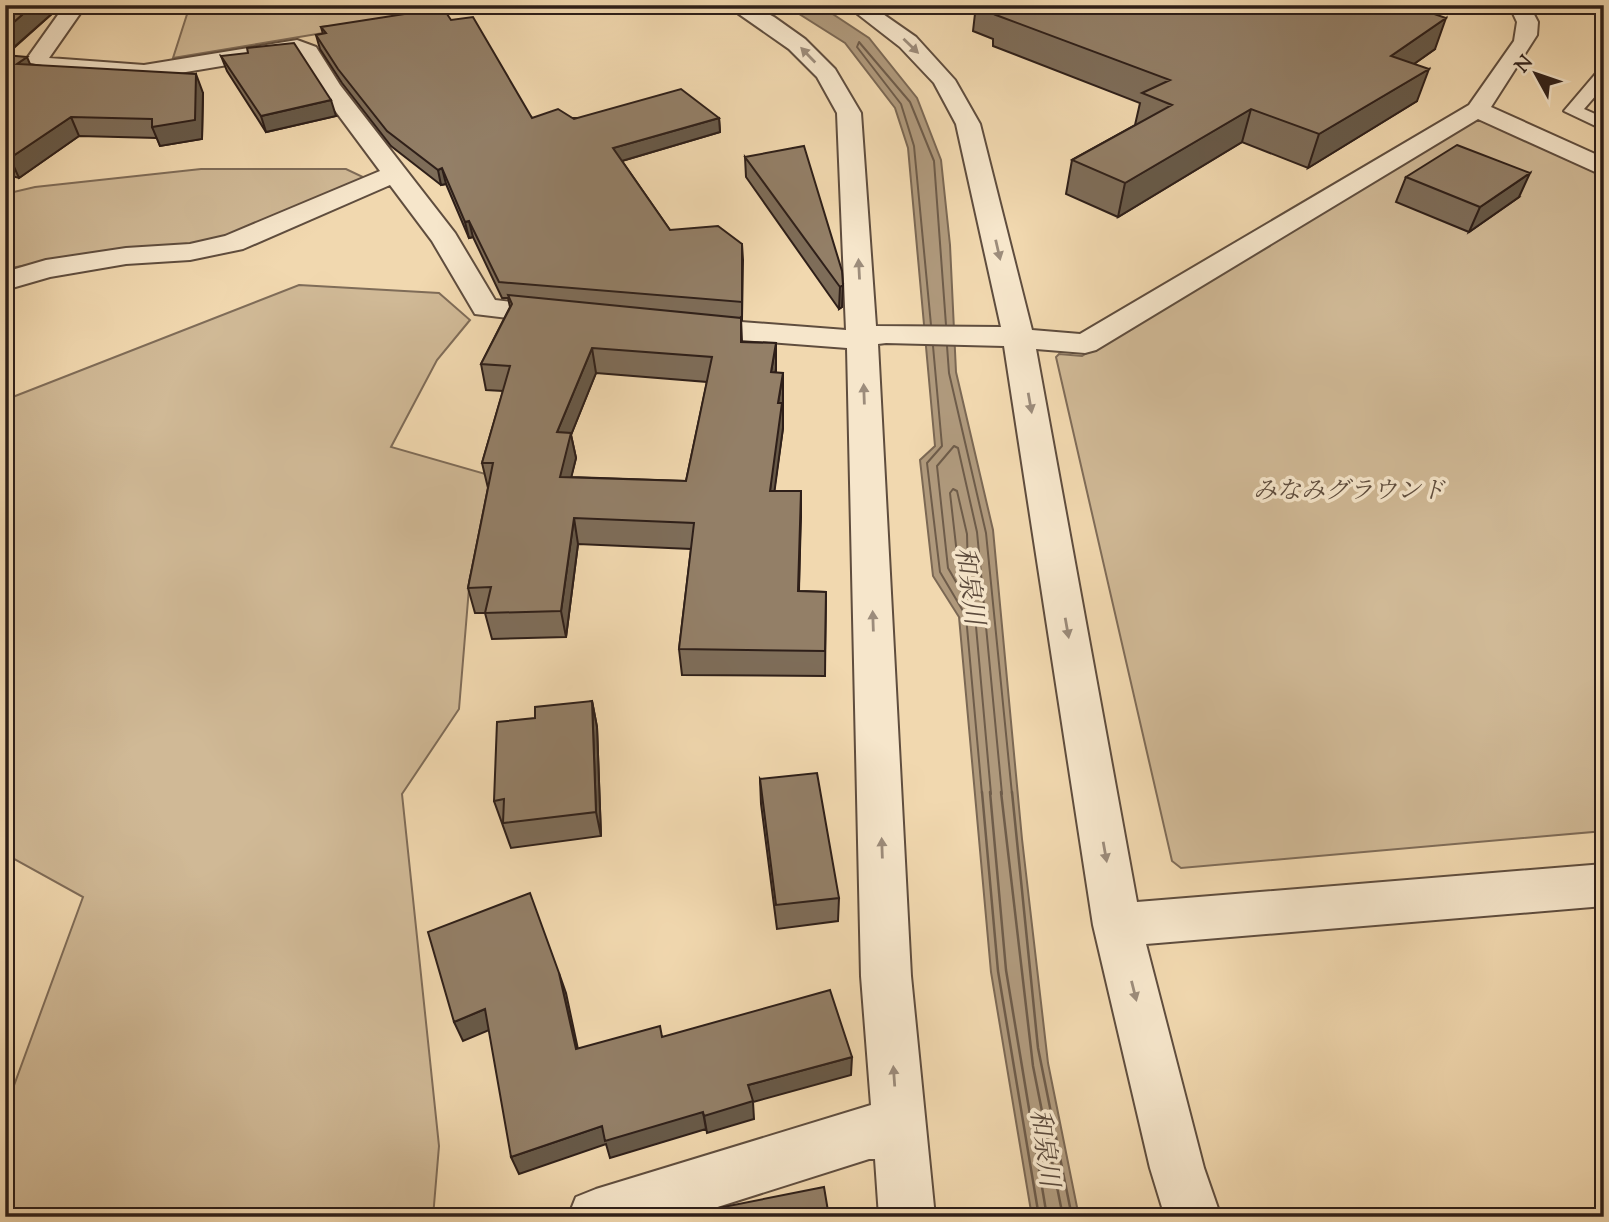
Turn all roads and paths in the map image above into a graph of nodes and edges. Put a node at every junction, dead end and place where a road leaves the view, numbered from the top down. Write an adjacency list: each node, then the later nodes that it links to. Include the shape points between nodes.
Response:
1 (76, 5): 9 (street, via 25,64 144,72 297,47 308,52)
2 (736, 5): 13 (street, one-way to 2, via 849,113 827,74 797,44)
3 (856, 5): 14 (street, one-way to 14, via 908,42 944,80 968,124)
4 (1519, 5): 6 (street, via 1529,28 1525,41)
5 (1604, 75): 7 (lane, via 1573,111)
6 (1478, 110): 8 (street); 14 (street, via 1085,344)
7 (1604, 125)
8 (1604, 168)
9 (394, 174): 10 (street, via 233,243 190,253 126,256); 11 (street, via 445,239 485,308)
10 (5, 281)
11 (581, 317)
12 (663, 325): 13 (street, via 809,338)
13 (875, 336): 14 (street); 17 (street, one-way to 13, via 887,976)
14 (1003, 336): 16 (street, one-way to 16)
15 (1604, 885): 16 (street)
16 (1117, 925): 20 (street, one-way to 20, via 1177,1168)
17 (898, 1134): 18 (street, via 869,1132); 19 (street)
18 (596, 1217)
19 (907, 1217)
20 (1194, 1217)

